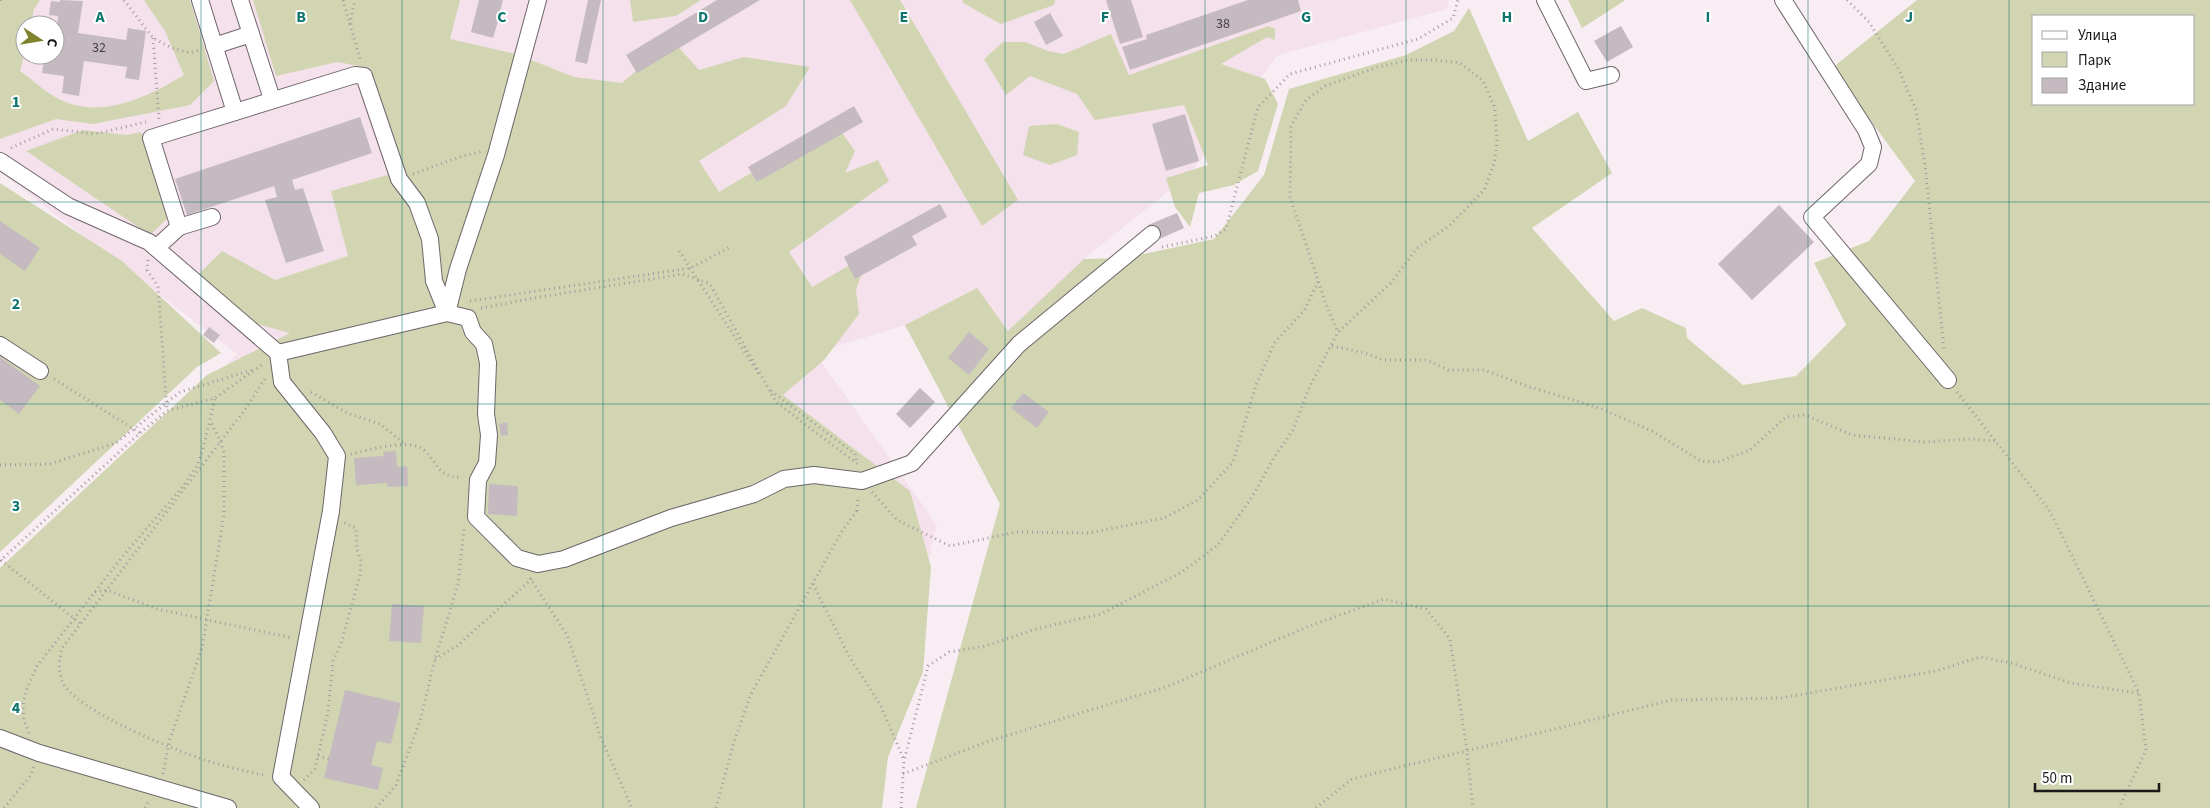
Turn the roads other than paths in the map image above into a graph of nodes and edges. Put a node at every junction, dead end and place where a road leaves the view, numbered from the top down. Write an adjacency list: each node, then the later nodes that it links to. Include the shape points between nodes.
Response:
1 (200, 0): 7 (lane)
2 (240, 0): 6 (lane)
3 (538, 0): 16 (lane, via 496,155 458,269)
4 (1545, 0): 8 (lane, via 1586,81)
5 (1783, 0): 20 (lane, via 1866,130 1874,148 1869,164 1812,217)
6 (251, 34): 7 (lane); 9 (lane)
7 (214, 46): 10 (lane)
8 (1611, 75)
9 (272, 100): 10 (lane); 16 (lane, via 356,75 364,76 399,179 421,212 430,239 434,281)
10 (235, 112): 13 (lane, via 151,138)
11 (4, 155): 15 (lane, via 68,206)
12 (212, 217): 13 (lane)
13 (179, 227): 15 (lane)
14 (1153, 241): 16 (lane, via 1019,344 912,463 860,478 814,475 784,479 754,494 671,518 564,559 538,564 517,558 476,517 478,480 487,463 488,363 484,344 473,332 468,318)
15 (152, 245): 18 (lane)
16 (450, 314): 18 (lane)
17 (0, 345): 19 (lane)
18 (277, 359): 23 (lane, via 282,382 337,456 330,520 281,777)
19 (40, 371)
20 (1948, 380)
21 (0, 738): 22 (lane, via 39,753)
22 (228, 808)
23 (311, 808)

